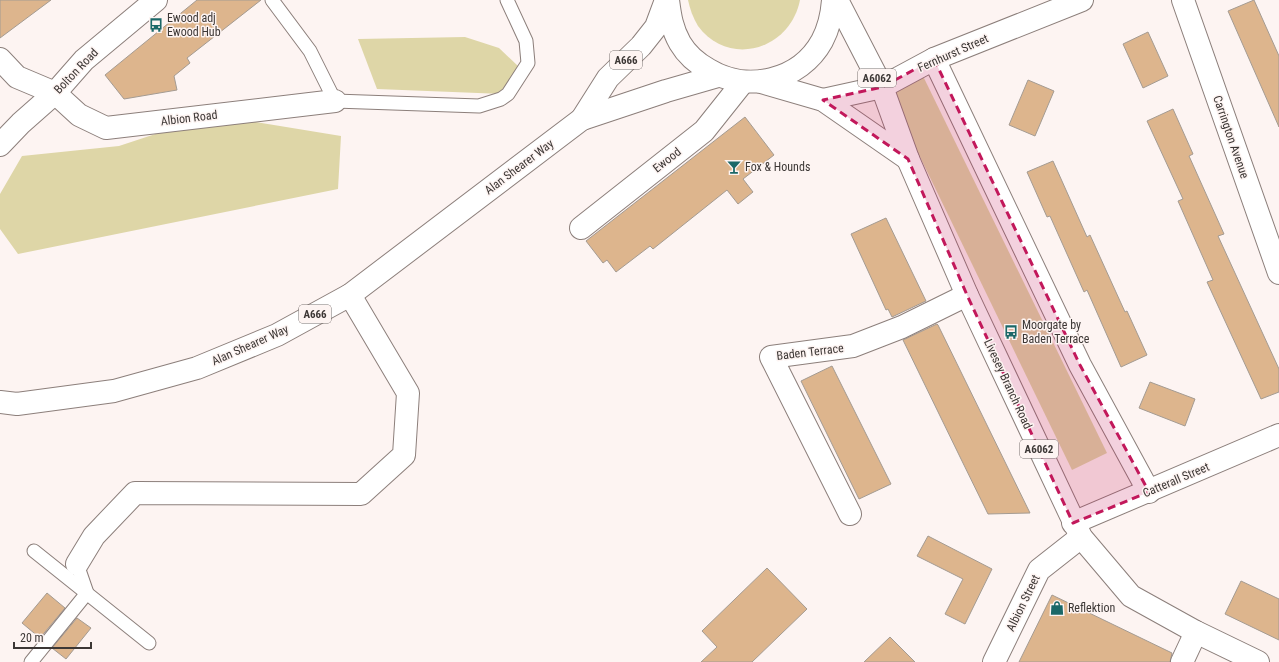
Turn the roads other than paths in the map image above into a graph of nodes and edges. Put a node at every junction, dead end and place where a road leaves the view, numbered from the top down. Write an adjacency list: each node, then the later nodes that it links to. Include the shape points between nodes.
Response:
1 (156, 0): 14 (main road, Bolton Road, via 84,60)
2 (272, 0): 16 (lane, via 310,51)
3 (507, 0): 16 (lane, via 526,41 528,63 508,94 501,99 479,106)
4 (667, 0): 11 (main road, A666, via 671,22 681,44 697,63); 17 (main road, Alan Shearer Way / A666, via 656,26 641,46 608,78)
5 (833, 0): 12 (main road, A666, via 832,18 822,41 807,61 785,75)
6 (837, 0): 13 (main road, Livesey Branch Road / A6062)
7 (1082, 0): 10 (main road, Fernhurst Street)
8 (1183, 0): 21 (main road, Carrington Avenue)
9 (0, 59): 14 (main road, via 17,76)
10 (934, 59): 13 (main road, Fernhurst Street); 26 (main road, via 1080,365)
11 (718, 76): 12 (main road, A666); 17 (main road, Alan Shearer Way / A666)
12 (752, 82): 15 (main road); 20 (main road, Ewood, via 704,131)
13 (882, 88): 15 (main road, Fernhurst Street); 19 (main road, Livesey Branch Road / A6062)
14 (56, 93): 16 (main road, Albion Road, via 79,115 106,128); 18 (main road, Bolton Road)
15 (823, 100): 19 (main road)
16 (335, 101)
17 (582, 119): 22 (main road, Alan Shearer Way / A666)
18 (0, 145)
19 (908, 159): 23 (main road, Livesey Branch Road / A6062)
20 (581, 228)
21 (1279, 273)
22 (350, 295): 24 (main road, Alan Shearer Way / A666, via 276,335 198,368 114,391 17,404); 30 (main road, via 408,393 404,455 361,494 135,493 94,536)
23 (967, 295): 27 (main road, Baden Terrace, via 902,328 854,346 771,357); 28 (main road, Livesey Branch Road / A6062)
24 (0, 402)
25 (1279, 435): 26 (main road, Catterall Street)
26 (1149, 492): 28 (main road, Catterall Street)
27 (850, 514)
28 (1077, 530): 32 (main road, Livesey Branch Road / A6062, via 1131,596); 35 (main road, Albion Street, via 1039,570)
29 (34, 551): 31 (lane)
30 (77, 564): 31 (lane)
31 (87, 593): 33 (lane); 34 (lane)
32 (1196, 632): 36 (main road); 37 (main road, Livesey Branch Road / A6062)
33 (149, 643)
34 (31, 662)
35 (994, 662)
36 (1182, 662)
37 (1258, 662)

